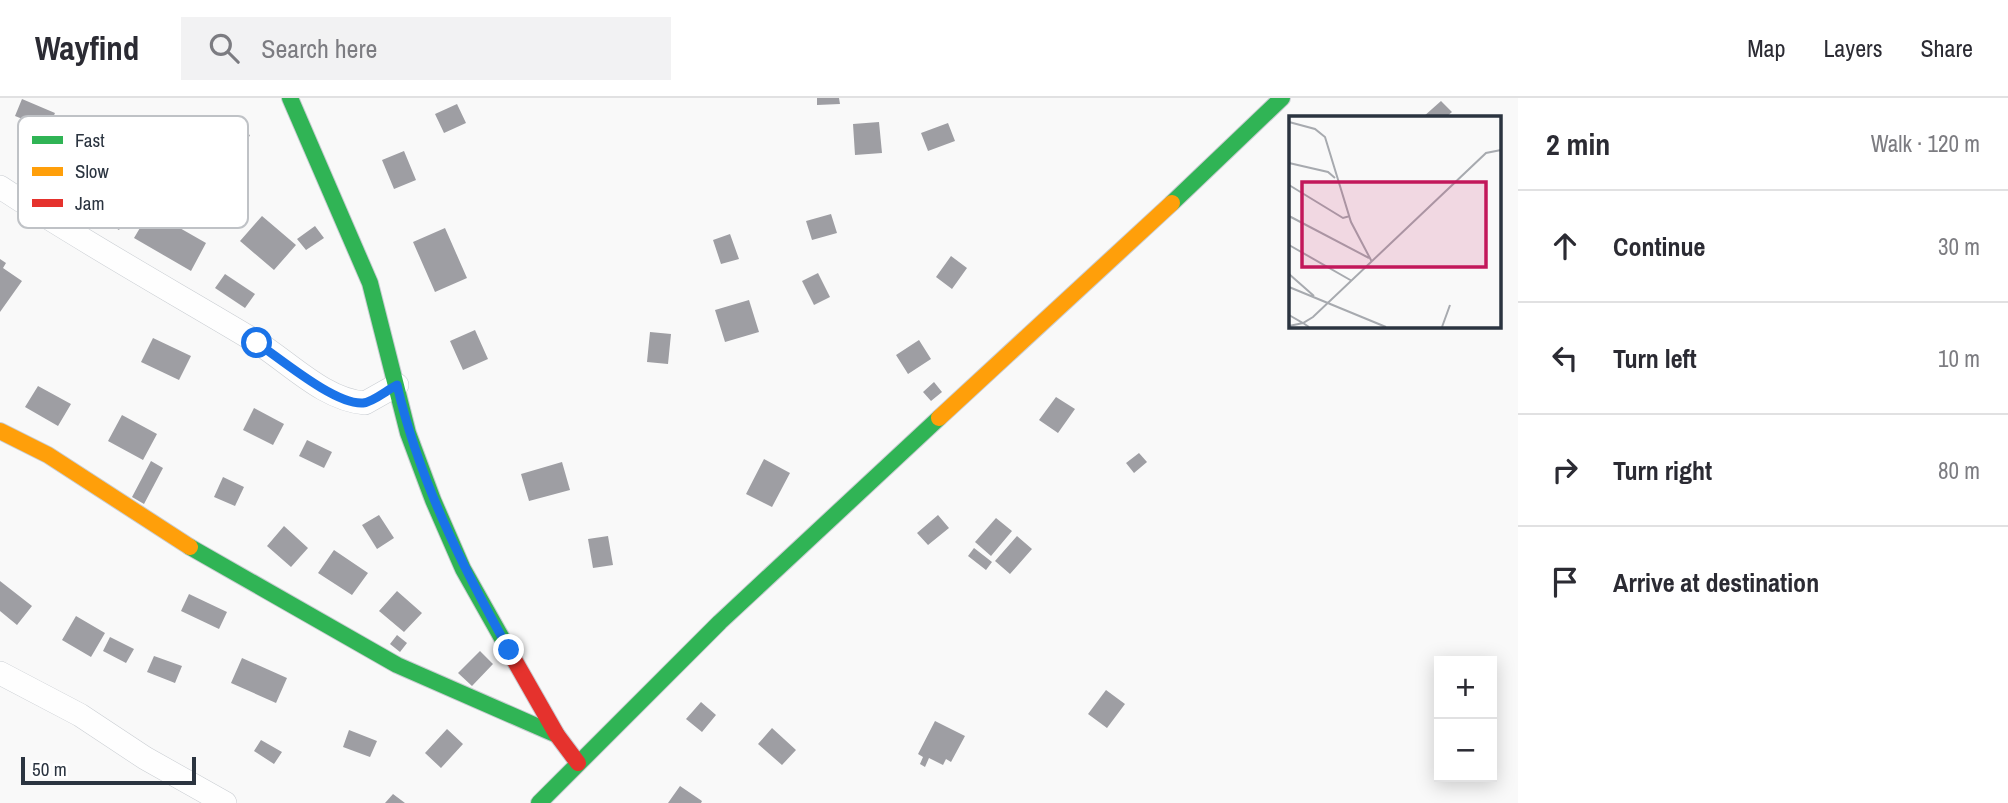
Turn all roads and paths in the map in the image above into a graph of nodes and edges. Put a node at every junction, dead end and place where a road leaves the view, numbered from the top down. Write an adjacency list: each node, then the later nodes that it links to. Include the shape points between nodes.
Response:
1 (290, 98): 6 (street, via 370,283)
2 (1282, 98): 10 (street, via 669,669)
3 (0, 187): 4 (street)
4 (18, 199)
5 (63, 228): 6 (street, via 257,343 336,396 365,403)
6 (397, 385): 9 (street, via 408,433 463,569)
7 (0, 431): 9 (street, via 48,455 189,547 397,665)
8 (0, 673): 11 (street, via 80,715)
9 (557, 735): 10 (street)
10 (578, 762): 12 (street)
11 (225, 803)
12 (539, 803)

